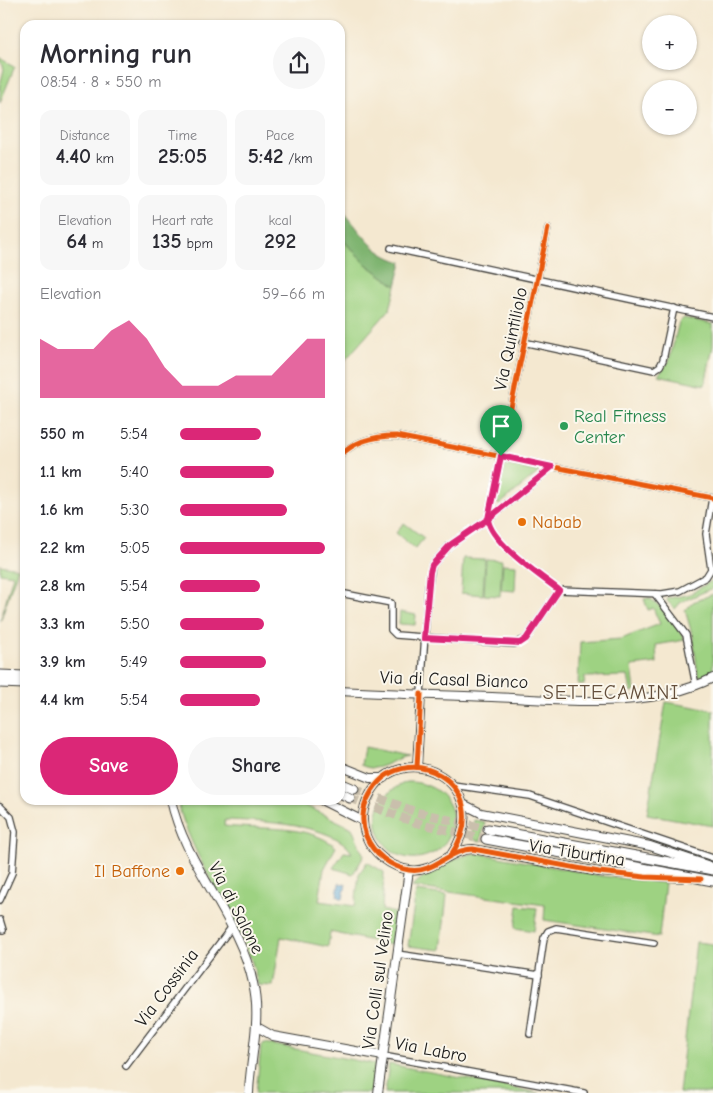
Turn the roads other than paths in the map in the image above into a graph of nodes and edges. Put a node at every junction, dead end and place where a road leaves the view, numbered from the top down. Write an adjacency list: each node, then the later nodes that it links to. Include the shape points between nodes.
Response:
1 (548, 228): 3 (street, Via Quintiliolo)
2 (391, 248): 3 (street)
3 (537, 280): 4 (street); 6 (street, Via Quintiliolo)
4 (674, 308): 5 (street); 6 (street, via 664,360 654,370)
5 (713, 317)
6 (523, 342): 8 (street, Via Quintiliolo)
7 (345, 452): 8 (street, via 359,442 396,436)
8 (501, 456): 9 (street); 11 (street, Via Quintiliolo)
9 (552, 467): 10 (street); 11 (street)
10 (712, 498): 14 (street, via 706,534 711,566 709,575 677,592)
11 (488, 519): 12 (street, via 490,529 502,542); 15 (street, via 450,545 434,563 430,572)
12 (559, 590): 14 (street); 15 (street, via 520,643)
13 (345, 594): 15 (street, via 387,602 392,606 392,633)
14 (655, 594): 21 (street, via 686,635)
15 (424, 638): 23 (street)
16 (0, 675): 17 (main road)
17 (20, 676)
18 (713, 678): 21 (street, Via di Casal Bianco)
19 (0, 683): 20 (main road)
20 (20, 684)
21 (696, 686): 23 (street, Via di Casal Bianco, via 660,696 620,700)
22 (345, 691): 23 (street, Via di Casal Bianco)
23 (421, 694): 24 (street)
24 (417, 767): 26 (street); 27 (street, Via Tiburtina, via 435,772)
25 (345, 768): 26 (street, via 370,778)
26 (384, 778): 34 (street, via 368,797)
27 (453, 785): 30 (street, Via Tiburtina); 38 (street, Via Tiburtina, via 530,796)
28 (345, 787): 29 (main road, via 352,793)
29 (345, 793)
30 (463, 804): 37 (street, Via Tiburtina, via 464,829); 39 (street, Via Tiburtina, via 482,813 650,846)
31 (173, 805): 45 (street, Via di Salone, via 184,838)
32 (331, 805): 34 (street)
33 (0, 806): 43 (street, via 11,817 15,832 12,872)
34 (363, 821): 40 (street, via 367,838 376,852 389,863)
35 (488, 829): 39 (main road, Via Tiburtina)
36 (486, 839): 41 (main road, Via Tiburtina)
37 (451, 855): 40 (street, Via Tiburtina, via 430,868); 41 (street, Via Tiburtina, via 473,849 611,874)
38 (713, 858)
39 (713, 868)
40 (409, 870): 48 (street, Via Colli sul Velino)
41 (700, 879): 42 (main road, Via Tiburtina)
42 (713, 881)
43 (0, 900)
44 (0, 920): 46 (street)
45 (231, 928): 50 (street, Via di Salone, via 249,967); 55 (street, Via Cossinia)
46 (2, 930)
47 (654, 943): 49 (street, via 553,928 545,935)
48 (398, 954): 49 (street); 54 (street, Via Colli sul Velino)
49 (539, 975): 51 (street)
50 (257, 1027): 52 (street, Via Labro); 53 (street, Via di Salone)
51 (530, 1034)
52 (273, 1036): 53 (street); 54 (street, Via Labro)
53 (255, 1045): 56 (street, Via di Salone)
54 (383, 1056): 57 (street, Via Colli sul Velino); 58 (street, Via Labro)
55 (126, 1066)
56 (249, 1093)
57 (378, 1093)
58 (584, 1093)

